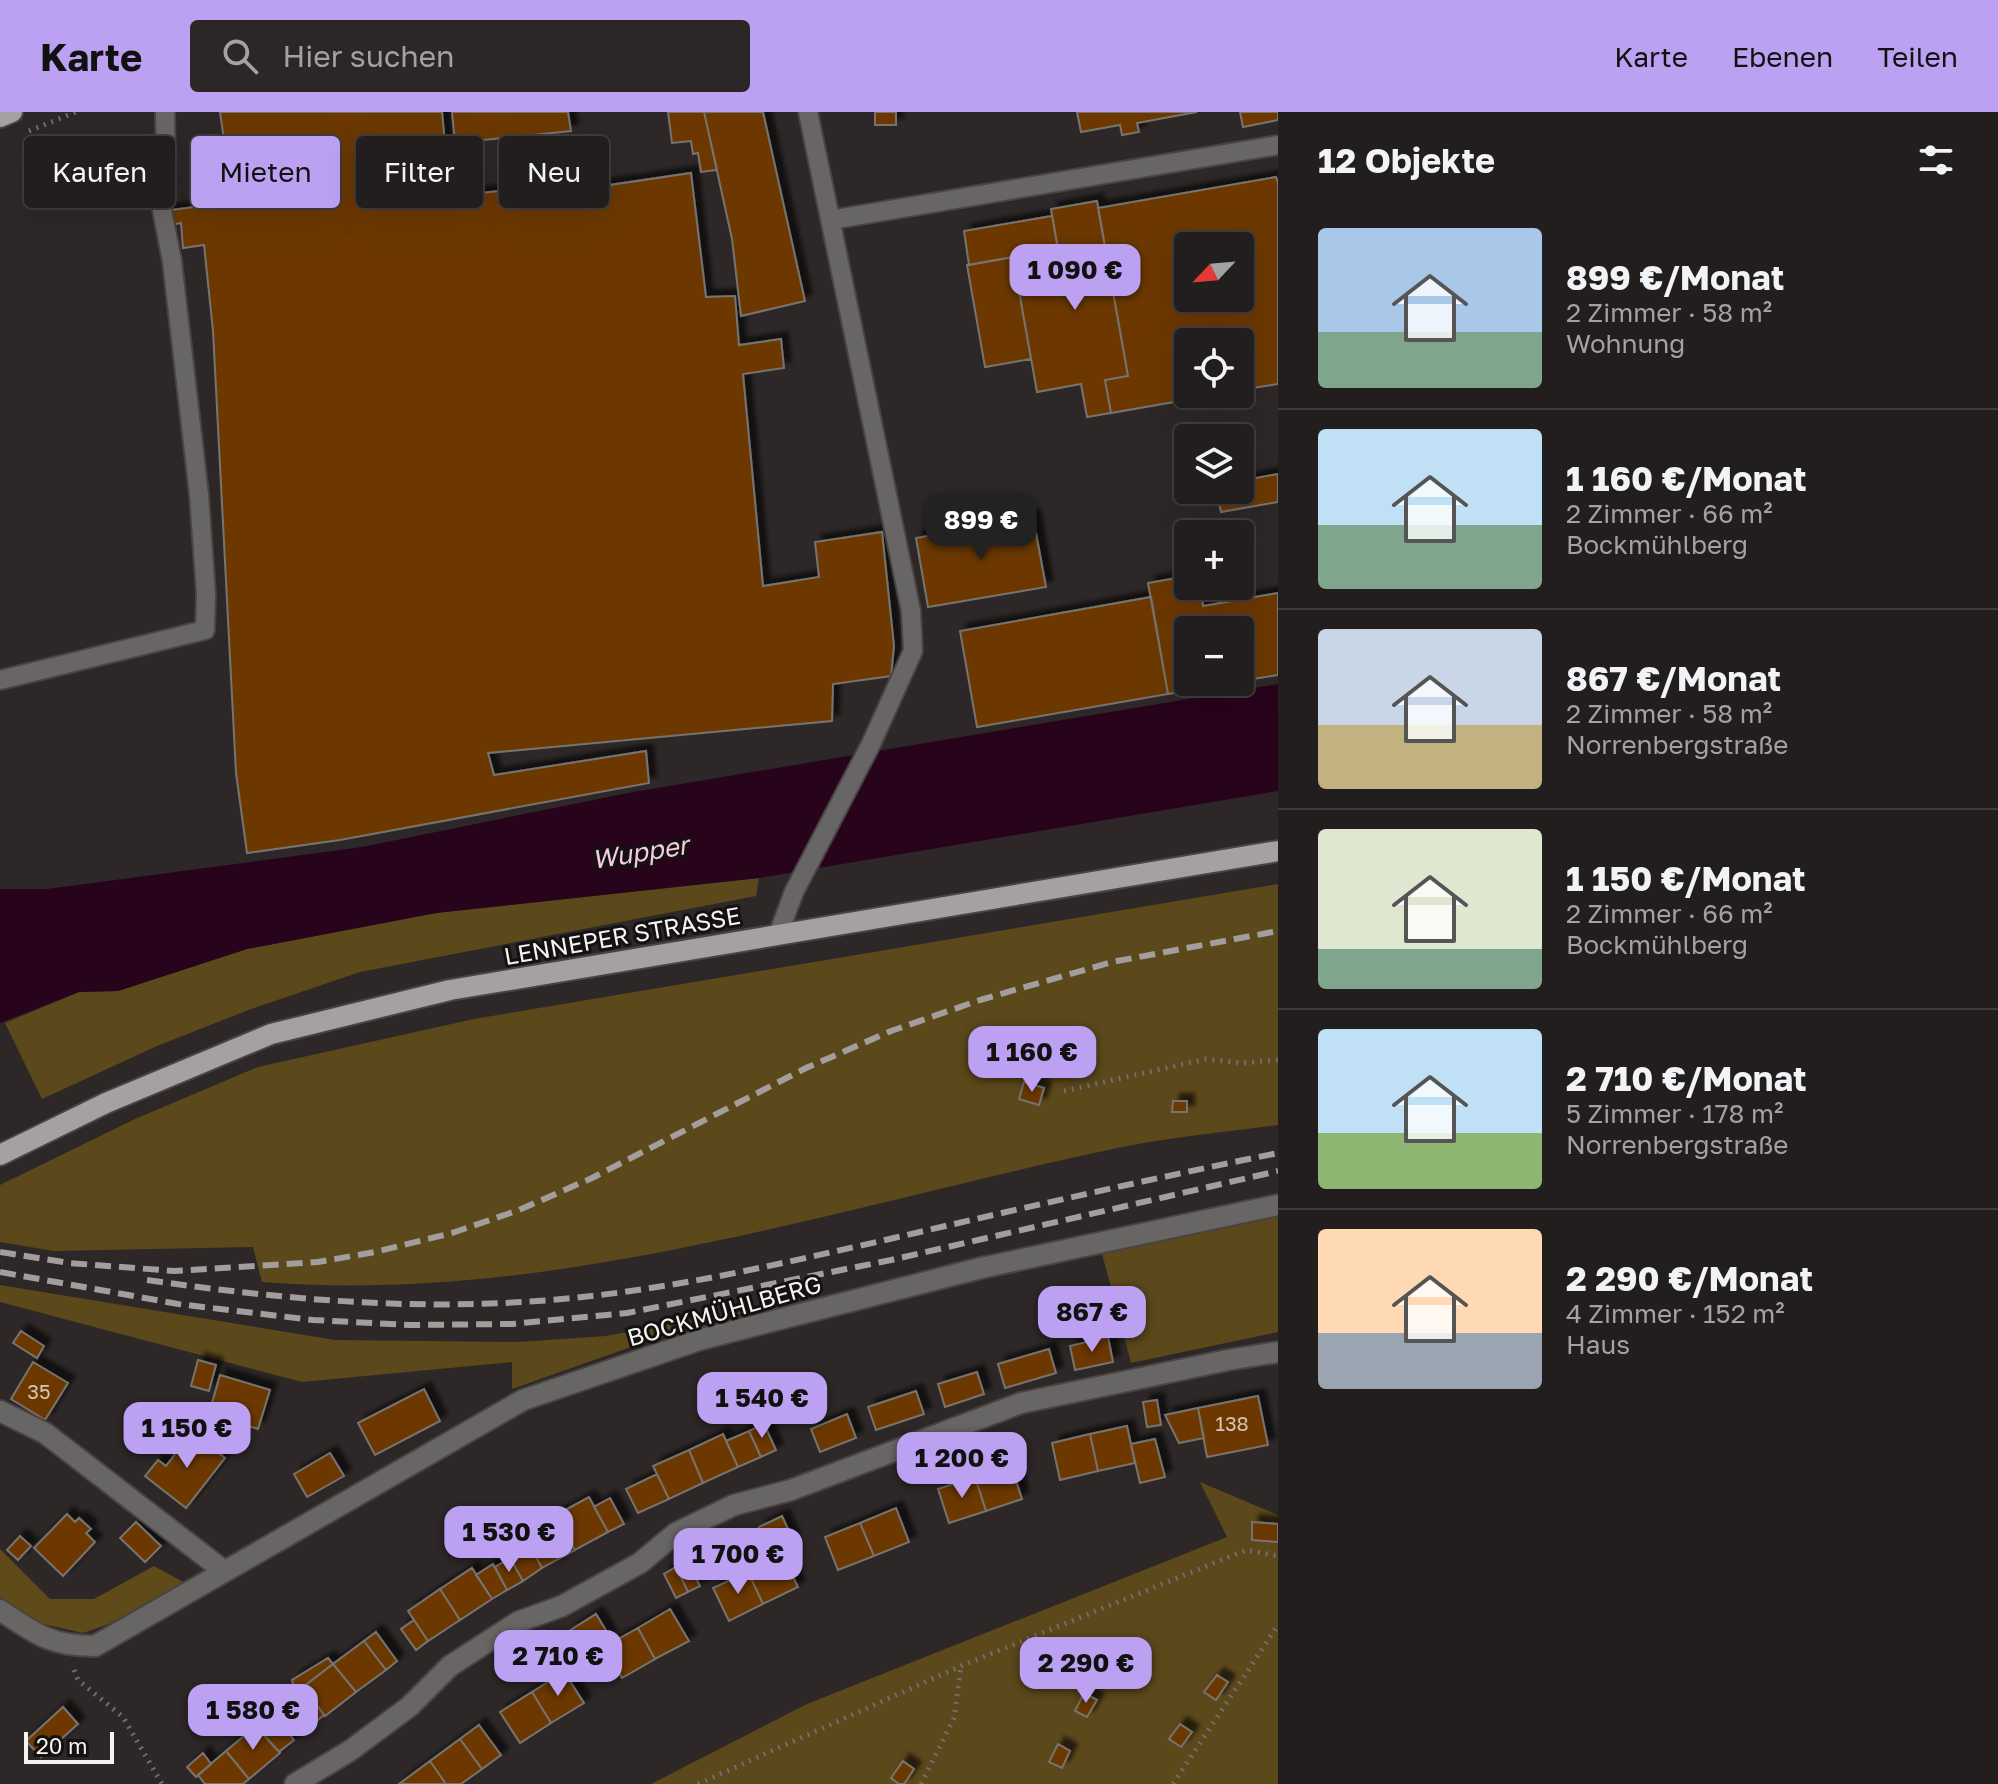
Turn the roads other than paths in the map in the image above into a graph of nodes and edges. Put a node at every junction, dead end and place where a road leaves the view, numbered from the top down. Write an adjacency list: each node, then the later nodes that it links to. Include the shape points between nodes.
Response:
1 (12, 112): 4 (main road)
2 (165, 112): 7 (lane, via 162,210 199,495 205,630)
3 (808, 112): 6 (lane)
4 (0, 117)
5 (1278, 145): 6 (lane)
6 (830, 220): 9 (lane, via 911,611 913,651 794,892)
7 (0, 680)
8 (1278, 851): 9 (main road, LENNEPER STRASSE)
9 (778, 935): 10 (main road, LENNEPER STRASSE, via 450,990 271,1034 106,1103)
10 (0, 1155)
11 (1278, 1205): 14 (street, BOCKMÜHLBERG, via 981,1268 702,1339 538,1395)
12 (1278, 1352): 16 (street, via 1021,1403 791,1490 734,1505 676,1533 640,1563 562,1606 518,1622 450,1666 410,1706 351,1750)
13 (0, 1411): 14 (street, via 45,1433)
14 (224, 1571): 15 (street, BOCKMÜHLBERG, via 95,1646 66,1646 36,1635)
15 (0, 1610)
16 (295, 1784)

